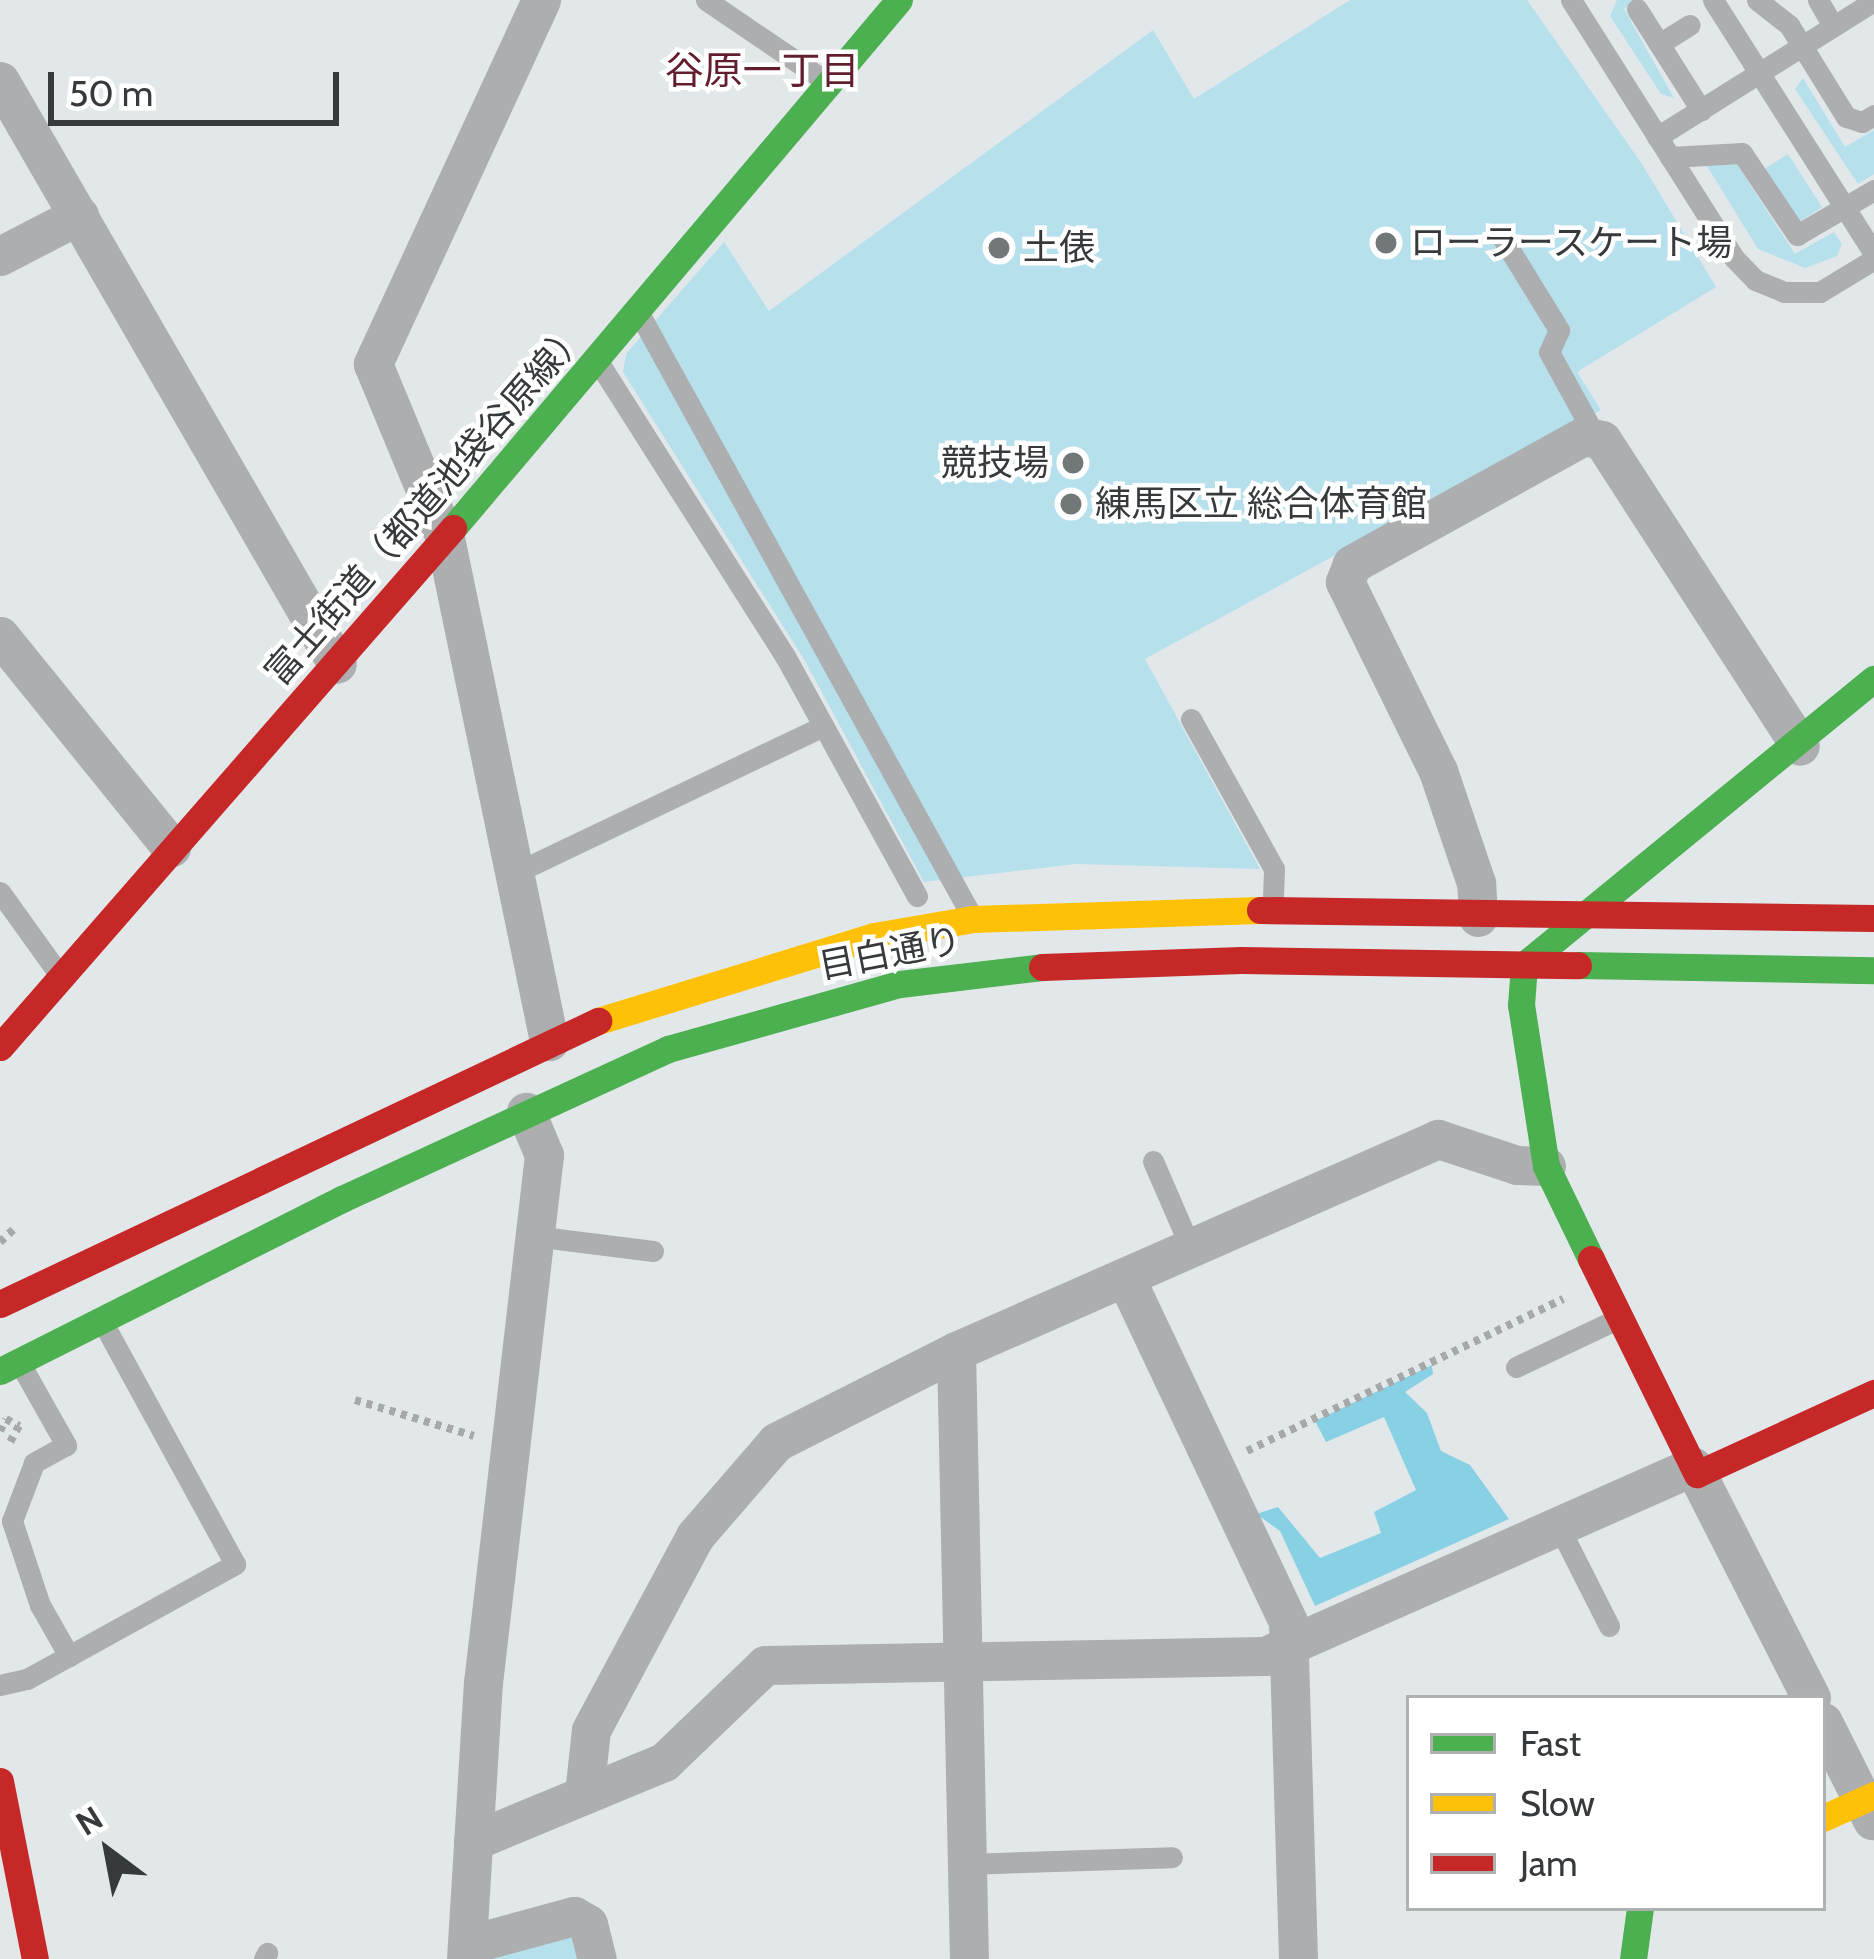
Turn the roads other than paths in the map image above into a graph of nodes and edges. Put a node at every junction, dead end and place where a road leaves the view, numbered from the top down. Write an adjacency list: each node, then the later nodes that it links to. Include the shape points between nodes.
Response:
1 (541, 0): 30 (street, via 373,364)
2 (706, 0): 16 (lane)
3 (899, 0): 16 (main road, 富士街道（都道池袋谷原線）)
4 (1572, 0): 19 (lane)
5 (1713, 0): 14 (lane)
6 (1757, 0): 13 (lane)
7 (1818, 0): 11 (lane)
8 (1874, 1): 11 (lane)
9 (1637, 9): 12 (lane)
10 (1690, 25): 12 (lane)
11 (1833, 26): 13 (lane)
12 (1659, 44): 17 (lane)
13 (1802, 46): 14 (lane); 18 (lane, via 1846,117 1862,122)
14 (1760, 73): 17 (lane); 22 (lane)
15 (0, 81): 23 (street)
16 (829, 83): 27 (main road, 富士街道（都道池袋谷原線）)
17 (1701, 110): 19 (lane)
18 (1874, 115)
19 (1658, 137): 20 (lane)
20 (1670, 157): 22 (lane, via 1742,153 1797,235); 26 (lane, via 1755,280 1784,292 1820,292)
21 (1874, 190): 22 (lane)
22 (1845, 209): 26 (lane)
23 (79, 215): 25 (street); 32 (street)
24 (1500, 234): 29 (lane, via 1559,330 1549,352)
25 (0, 256)
26 (1874, 256)
27 (638, 311): 28 (main road, 富士街道（都道池袋谷原線）); 45 (lane)
28 (596, 360): 30 (main road, 富士街道（都道池袋谷原線）); 35 (lane, via 785,656)
29 (1594, 434): 36 (street); 42 (street, via 1352,564 1345,582 1438,771 1476,884)
30 (445, 538): 32 (main road, 富士街道（都道池袋谷原線）); 38 (street)
31 (0, 636): 37 (street)
32 (337, 664): 37 (main road, 富士街道（都道池袋谷原線）)
33 (1874, 679): 36 (main road)
34 (1191, 718): 41 (lane, via 1274,869)
35 (819, 728): 38 (lane); 40 (lane)
36 (1800, 746): 43 (main road)
37 (171, 847): 48 (main road, 富士街道（都道池袋谷原線）)
38 (515, 873): 49 (street)
39 (0, 892): 48 (lane)
40 (917, 896)
41 (1273, 911): 42 (main road, 目白通り); 45 (main road, 目白通り, via 1072,910)
42 (1478, 916): 43 (main road, 目白通り)
43 (1582, 917): 44 (main road, 目白通り); 46 (main road)
44 (1874, 918)
45 (973, 919): 49 (main road, 目白通り, via 766,962)
46 (1524, 965): 47 (main road, 目白通り); 51 (main road, 目白通り, via 1240,960 1009,968 922,980 795,1008 668,1049); 53 (main road, via 1521,1005)
47 (1874, 970)
48 (60, 975): 50 (main road, 富士街道（都道池袋谷原線）)
49 (549, 1041): 58 (main road, 目白通り)
50 (0, 1047)
51 (526, 1112): 54 (street, via 544,1155); 59 (main road, 目白通り)
52 (1153, 1160): 56 (lane)
53 (1546, 1166): 56 (street, via 1517,1165 1438,1139); 60 (main road)
54 (535, 1235): 55 (lane); 78 (street)
55 (653, 1251)
56 (1192, 1251): 57 (street)
57 (1127, 1281): 61 (street); 68 (street, via 1288,1622)
58 (0, 1304)
59 (100, 1318): 62 (main road, 目白通り); 69 (lane, via 235,1564)
60 (1617, 1319): 63 (lane); 65 (main road)
61 (956, 1352): 70 (street); 75 (street, via 776,1442 695,1536 591,1730)
62 (9, 1366): 69 (lane, via 66,1445 34,1462 12,1521 40,1605)
63 (1516, 1367)
64 (1874, 1394): 65 (main road)
65 (1695, 1470): 66 (street); 72 (street)
66 (1558, 1527): 67 (lane); 68 (street)
67 (1609, 1625)
68 (1289, 1646): 70 (street, via 1265,1656); 86 (street)
69 (69, 1656): 71 (lane)
70 (966, 1662): 75 (street, via 765,1665 664,1762); 80 (street)
71 (0, 1685)
72 (1808, 1695)
73 (1826, 1728): 76 (street)
74 (0, 1781): 83 (main road)
75 (584, 1794): 78 (street)
76 (1870, 1807): 77 (main road)
77 (1826, 1817)
78 (473, 1840): 82 (street)
79 (1172, 1857): 80 (lane)
80 (966, 1864): 85 (street)
81 (1640, 1911): 87 (main road)
82 (467, 1952): 84 (street, via 574,1916 588,1924)
83 (35, 1959)
84 (597, 1959)
85 (970, 1959)
86 (1298, 1959)
87 (1633, 1959)

